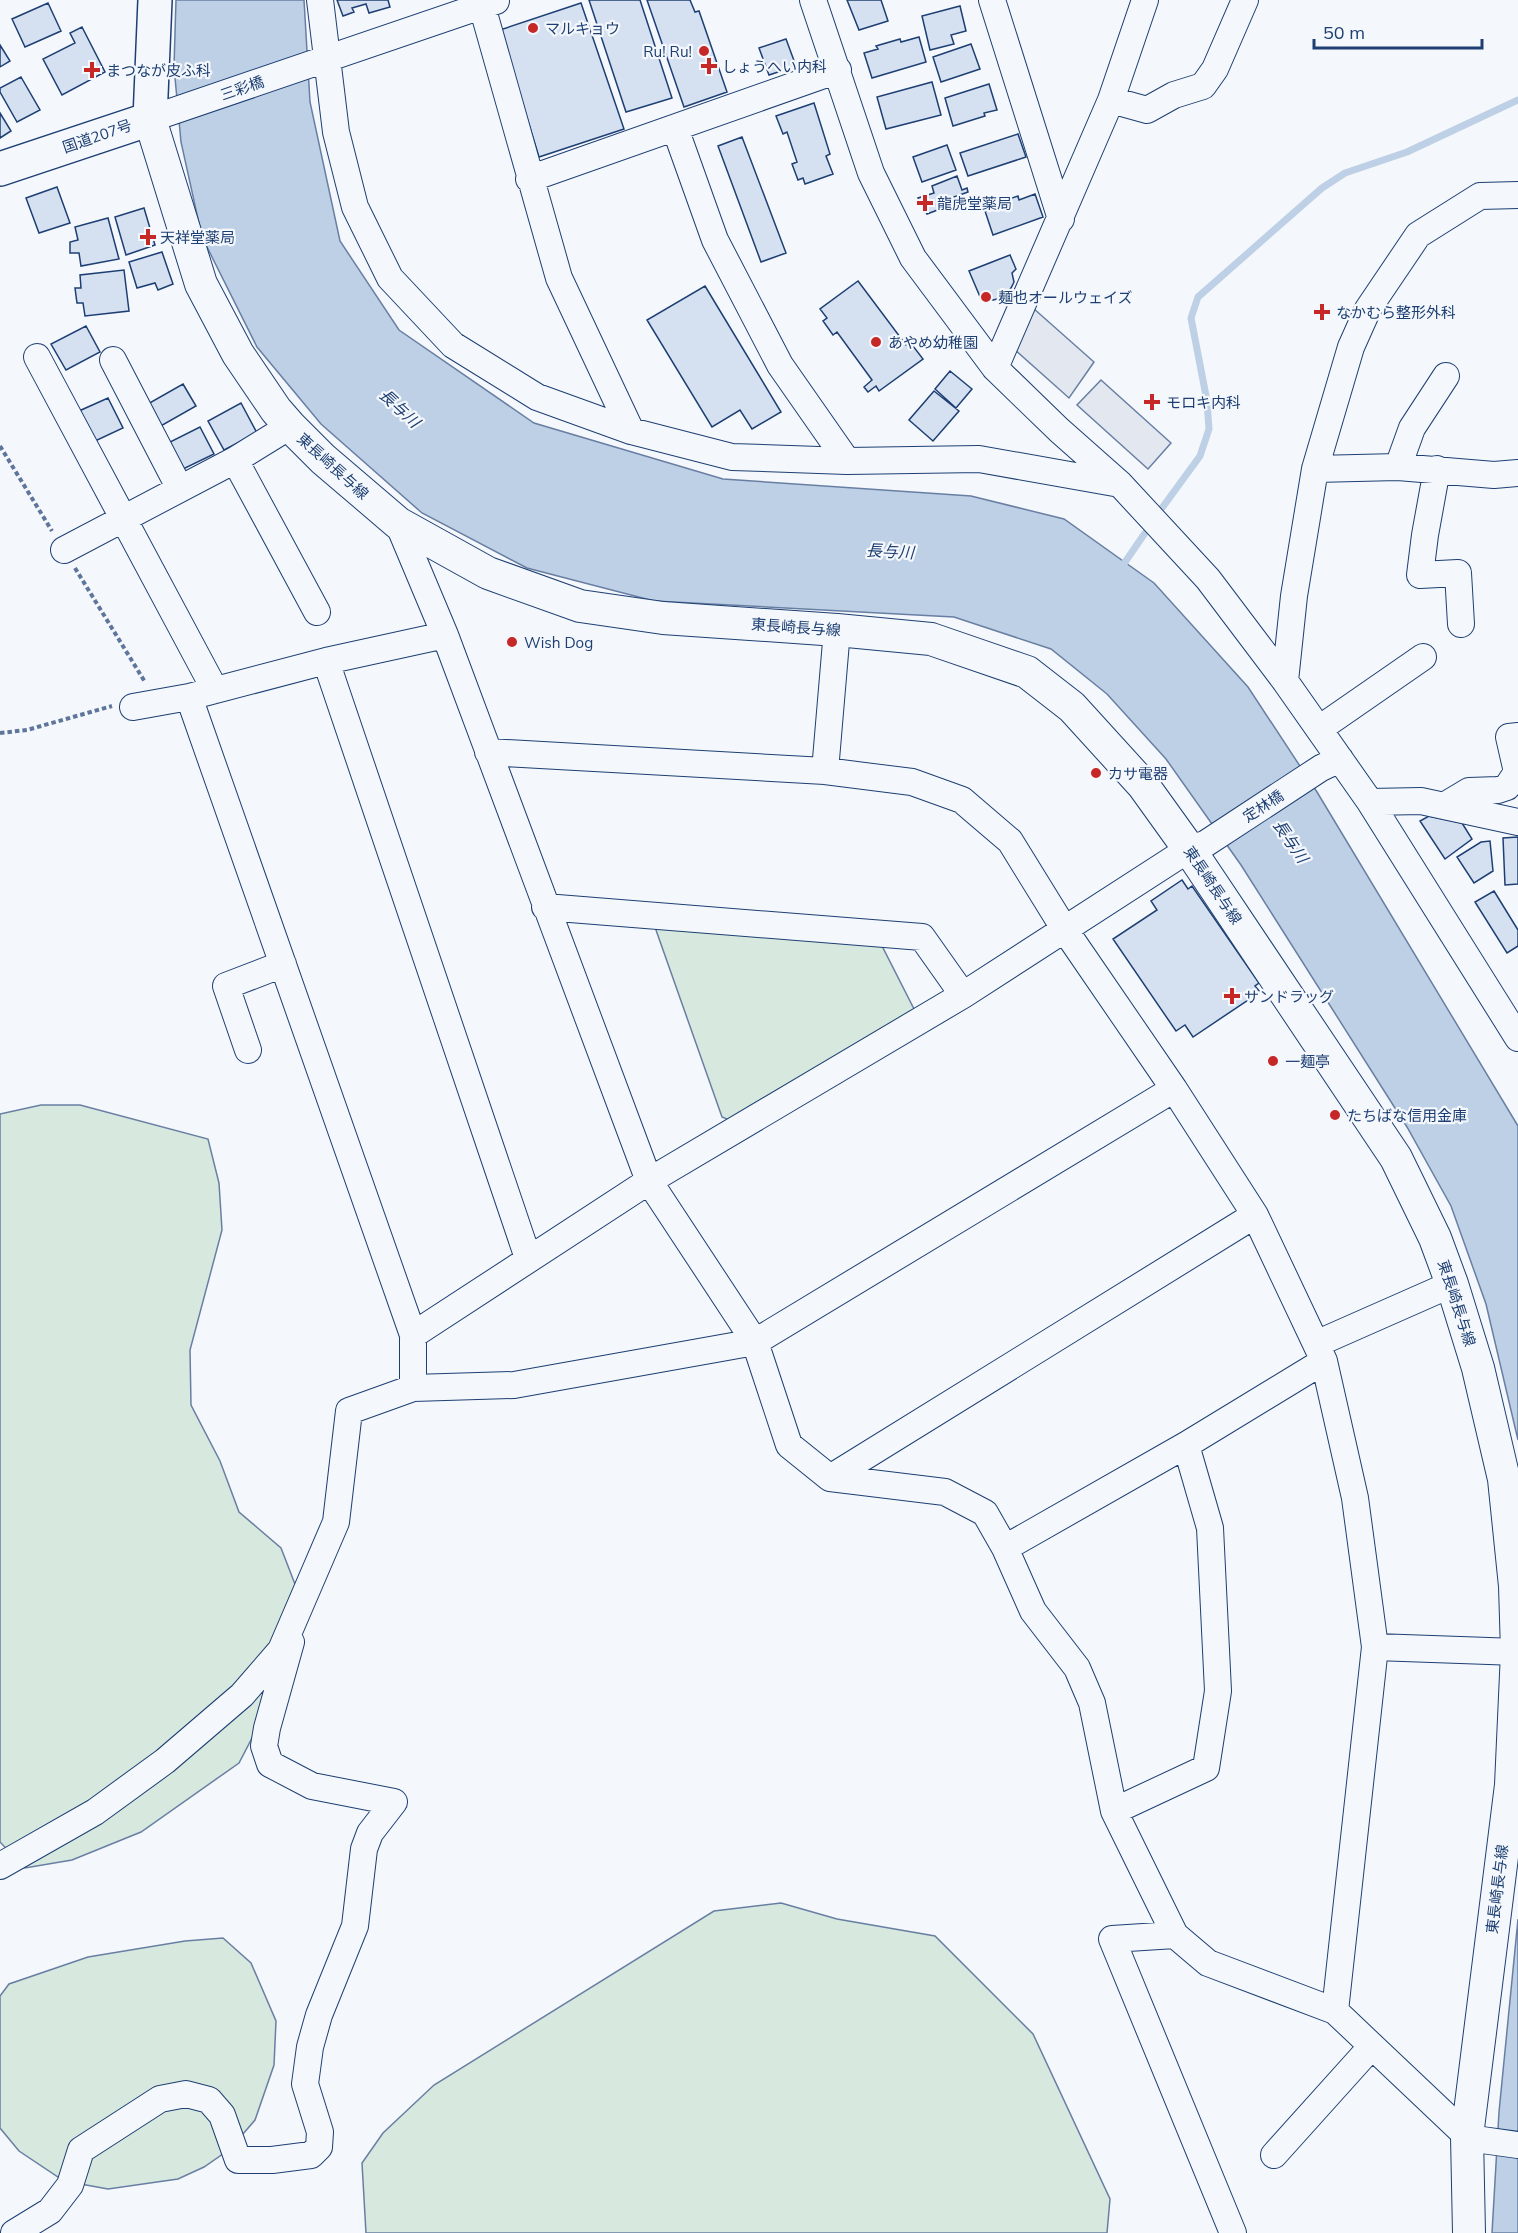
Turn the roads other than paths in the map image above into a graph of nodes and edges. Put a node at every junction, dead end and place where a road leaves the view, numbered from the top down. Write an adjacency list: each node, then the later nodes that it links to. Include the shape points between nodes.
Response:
1 (155, 0): 11 (highway, 国道207号)
2 (320, 0): 8 (street)
3 (813, 0): 9 (street)
4 (992, 0): 16 (street)
5 (1145, 0): 10 (street)
6 (1245, 0): 10 (street, via 1215,69 1203,86 1174,95 1147,110)
7 (490, 3): 8 (street, 三彩橋); 14 (street)
8 (321, 60): 11 (street, 三彩橋); 22 (street, via 355,207 390,278 453,345 537,397)
9 (838, 70): 12 (street); 19 (street, via 871,173 913,258)
10 (1111, 100): 16 (street)
11 (159, 116): 13 (highway, 国道207号); 21 (main road, 東長崎長与線, via 201,284 238,354)
12 (675, 128): 14 (street); 24 (street, via 715,240 780,365)
13 (0, 169)
14 (529, 179): 22 (street, via 558,278)
15 (1518, 195): 26 (street, via 1480,196 1418,235 1368,309 1351,346)
16 (1061, 219): 19 (street)
17 (37, 357): 31 (street)
18 (112, 360): 30 (street)
19 (995, 368): 29 (street)
20 (1446, 376): 25 (street, via 1412,428)
21 (290, 426): 23 (street); 32 (main road, 東長崎長与線)
22 (632, 432): 24 (street, via 732,457)
23 (235, 460): 30 (street); 34 (street)
24 (847, 461): 29 (street, via 979,459)
25 (1398, 466): 26 (street); 27 (street)
26 (1315, 469): 40 (street)
27 (1437, 469): 28 (street, via 1494,475); 35 (street, via 1420,575 1458,573)
28 (1518, 473)
29 (1120, 484): 40 (street, via 1208,579)
30 (180, 489): 31 (street)
31 (124, 519): 33 (street); 41 (street)
32 (398, 523): 36 (main road, 東長崎長与線, via 488,573 580,606 663,618); 37 (street)
33 (64, 550)
34 (317, 612)
35 (1461, 624)
36 (837, 630): 48 (street); 52 (main road, 東長崎長与線, via 931,639 1026,672 1072,707)
37 (445, 635): 39 (street); 46 (street)
38 (1423, 657): 44 (street)
39 (326, 661): 41 (street); 62 (street)
40 (1285, 681): 44 (street)
41 (215, 690): 42 (street)
42 (189, 697): 43 (street); 55 (street)
43 (133, 707)
44 (1319, 729): 47 (street)
45 (1518, 736): 50 (street, via 1509,737 1517,772 1507,787 1469,791)
46 (488, 752): 48 (street); 53 (street)
47 (1330, 764): 49 (street); 52 (street, 定林橋)
48 (825, 771): 54 (street, via 912,782 962,800 1010,841)
49 (1370, 802): 50 (street, via 1421,801); 57 (street)
50 (1444, 806): 51 (street)
51 (1518, 822)
52 (1197, 847): 54 (street, 定林橋); 63 (main road, 東長崎長与線, via 1396,1158 1436,1238)
53 (545, 907): 56 (street, via 922,937); 60 (street)
54 (1065, 930): 56 (street, 定林橋); 59 (street)
55 (283, 964): 58 (street, via 226,986); 64 (street)
56 (963, 995): 60 (street, 定林橋)
57 (1515, 1027)
58 (248, 1050)
59 (1174, 1089): 61 (street); 65 (street)
60 (649, 1181): 62 (street, 定林橋); 65 (street)
61 (1255, 1215): 66 (street); 69 (street)
62 (528, 1258): 64 (street, 定林橋)
63 (1452, 1284): 66 (street); 73 (main road, 東長崎長与線, via 1478,1368 1504,1479)
64 (413, 1335): 67 (street)
65 (755, 1342): 67 (street, via 514,1385); 69 (street, via 789,1445)
66 (1320, 1353): 68 (street); 72 (street, via 1355,1498)
67 (413, 1388): 71 (street, via 349,1411 336,1522)
68 (1186, 1445): 70 (street); 74 (street, via 1210,1528 1218,1691 1206,1768)
69 (830, 1478): 70 (street, via 945,1492 985,1513)
70 (1005, 1548): 74 (street, via 1033,1611 1077,1668 1092,1703)
71 (299, 1604): 75 (street, via 281,1650 242,1695 165,1761 95,1812); 82 (street, via 267,1728 264,1746 270,1764 312,1786 394,1802 370,1833 364,1850 355,1926 319,2014 310,2047 305,2084 320,2132 319,2148 311,2155 238,2160 222,2115 209,2100 186,2094 160,2099 81,2150 70,2185 50,2211)
72 (1375, 1647): 73 (street); 77 (street)
73 (1517, 1652): 79 (main road, 東長崎長与線, via 1511,1785)
74 (1114, 1811): 76 (street)
75 (0, 1866)
76 (1175, 1935): 77 (street, via 1208,1963); 83 (street, via 1112,1939)
77 (1335, 2011): 78 (street)
78 (1372, 2046): 79 (street); 81 (street)
79 (1475, 2138): 80 (street); 84 (main road, 東長崎長与線)
80 (1518, 2145)
81 (1275, 2155)
82 (14, 2233)
83 (1233, 2233)
84 (1469, 2233)

